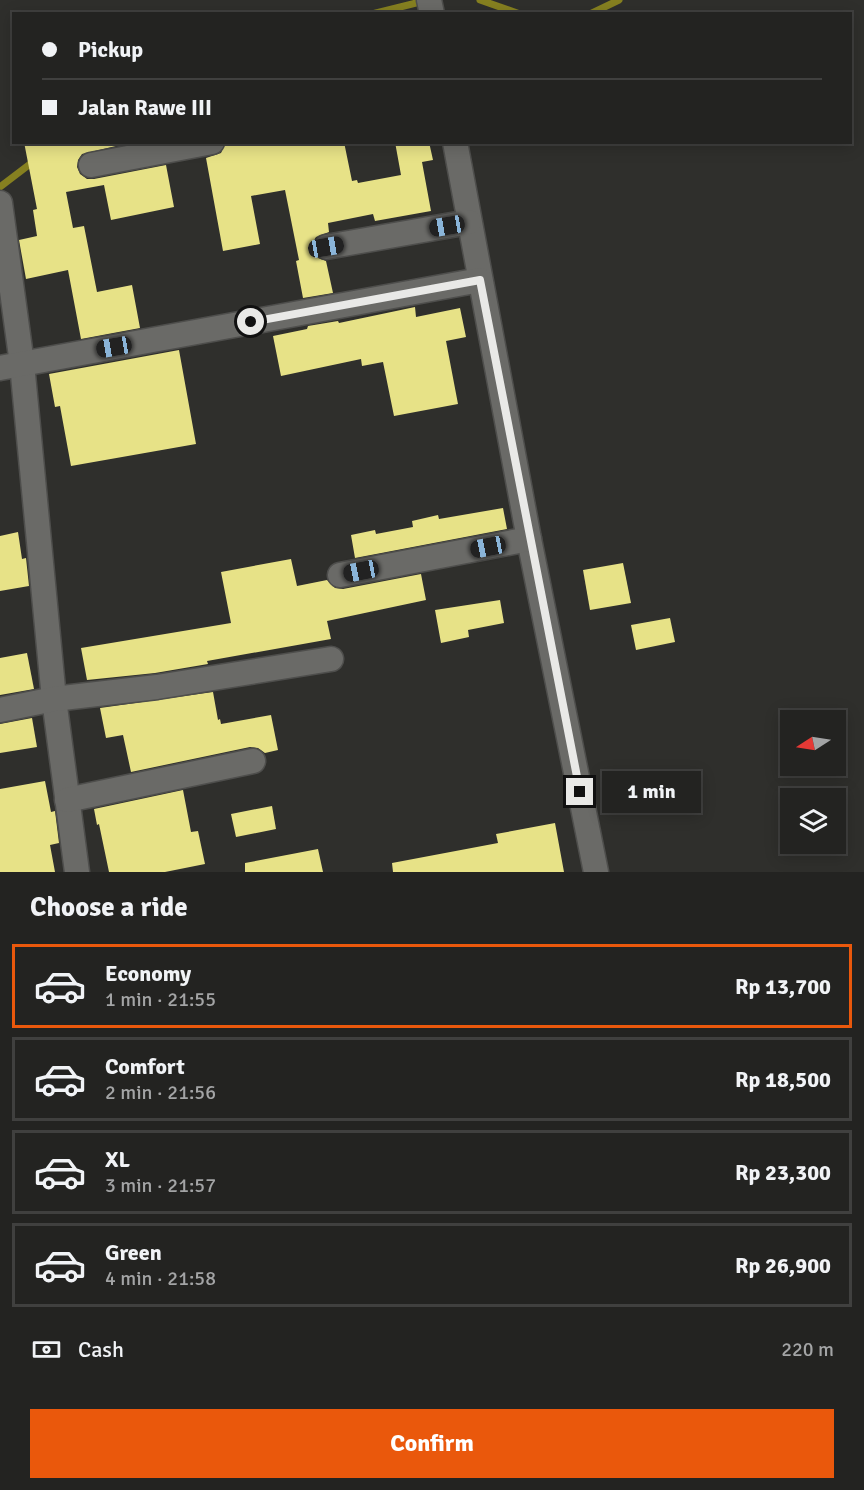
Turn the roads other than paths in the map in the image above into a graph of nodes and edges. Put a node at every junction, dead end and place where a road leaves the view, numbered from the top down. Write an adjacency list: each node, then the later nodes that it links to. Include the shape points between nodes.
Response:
1 (201, 144): 3 (street)
2 (455, 144): 5 (street)
3 (91, 165)
4 (1, 208): 8 (street)
5 (469, 222): 6 (street); 7 (street)
6 (326, 247)
7 (480, 280): 8 (street); 9 (street)
8 (11, 366): 12 (street)
9 (530, 539): 10 (street); 17 (street)
10 (340, 574)
11 (331, 659): 12 (street)
12 (54, 699): 13 (street); 15 (street)
13 (0, 710)
14 (253, 761): 15 (street)
15 (67, 800): 16 (street)
16 (77, 872)
17 (597, 872)

